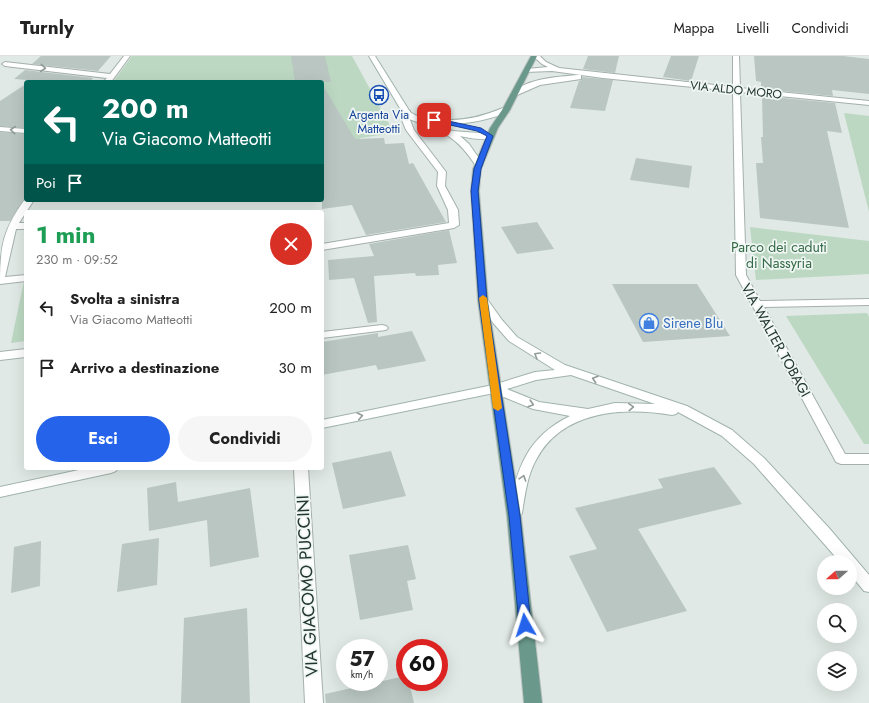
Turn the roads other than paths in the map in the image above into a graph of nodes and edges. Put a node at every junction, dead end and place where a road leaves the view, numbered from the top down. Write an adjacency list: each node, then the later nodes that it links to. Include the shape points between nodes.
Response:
1 (14, 56): 6 (street)
2 (127, 56): 11 (street)
3 (372, 56): 16 (street)
4 (535, 56): 7 (street, VIA ALDO MORO); 8 (main road)
5 (736, 56): 12 (street, VIA WALTER TOBAGI)
6 (2, 65): 11 (street, one-way to 11)
7 (561, 70): 8 (street, VIA ALDO MORO); 9 (street, VIA ALDO MORO)
8 (527, 71): 10 (street, VIA ALDO MORO, via 547,77); 13 (main road)
9 (603, 76): 10 (street, VIA ALDO MORO); 12 (street, VIA ALDO MORO)
10 (565, 78): 13 (street, VIA ALDO MORO, via 534,84)
11 (109, 79)
12 (735, 90): 14 (street, VIA ALDO MORO); 32 (street, VIA WALTER TOBAGI, via 740,275)
13 (515, 94): 15 (main road)
14 (869, 103)
15 (506, 110): 17 (street, via 471,122); 21 (main road)
16 (407, 113): 17 (street); 20 (street); 26 (street, via 406,120 410,130 442,172 441,186 453,210 454,226)
17 (449, 122): 21 (street, via 479,129)
18 (0, 129): 19 (street, one-way to 18)
19 (24, 131)
20 (446, 131): 21 (street, via 470,136); 22 (street, via 467,145)
21 (490, 136): 22 (main road)
22 (479, 164): 30 (main road, via 475,191)
23 (28, 202): 24 (street)
24 (12, 226): 25 (street); 27 (street)
25 (24, 226)
26 (324, 247)
27 (0, 277)
28 (24, 278): 29 (street)
29 (0, 281)
30 (483, 301): 37 (street, one-way to 30, via 513,339); 38 (main road)
31 (869, 302): 32 (street)
32 (756, 304): 42 (street, VIA WALTER TOBAGI, via 841,459)
33 (382, 328): 34 (street)
34 (324, 335)
35 (24, 353): 36 (street)
36 (0, 356)
37 (572, 372): 38 (street, via 535,376); 40 (street, one-way to 37, via 671,405)
38 (495, 389): 39 (street, one-way to 39, via 543,408); 41 (street, one-way to 38); 46 (main road)
39 (592, 412): 40 (street, one-way to 40, via 641,406); 46 (street, one-way to 39, via 522,478 533,453 558,427 574,417)
40 (696, 416): 47 (street, via 727,433 759,462)
41 (324, 424)
42 (869, 459)
43 (102, 470): 45 (street)
44 (301, 470): 50 (street, VIA GIACOMO PUCCINI)
45 (0, 492)
46 (514, 516): 51 (main road)
47 (843, 555)
48 (857, 571): 49 (street)
49 (869, 586)
50 (314, 703)
51 (533, 703)

